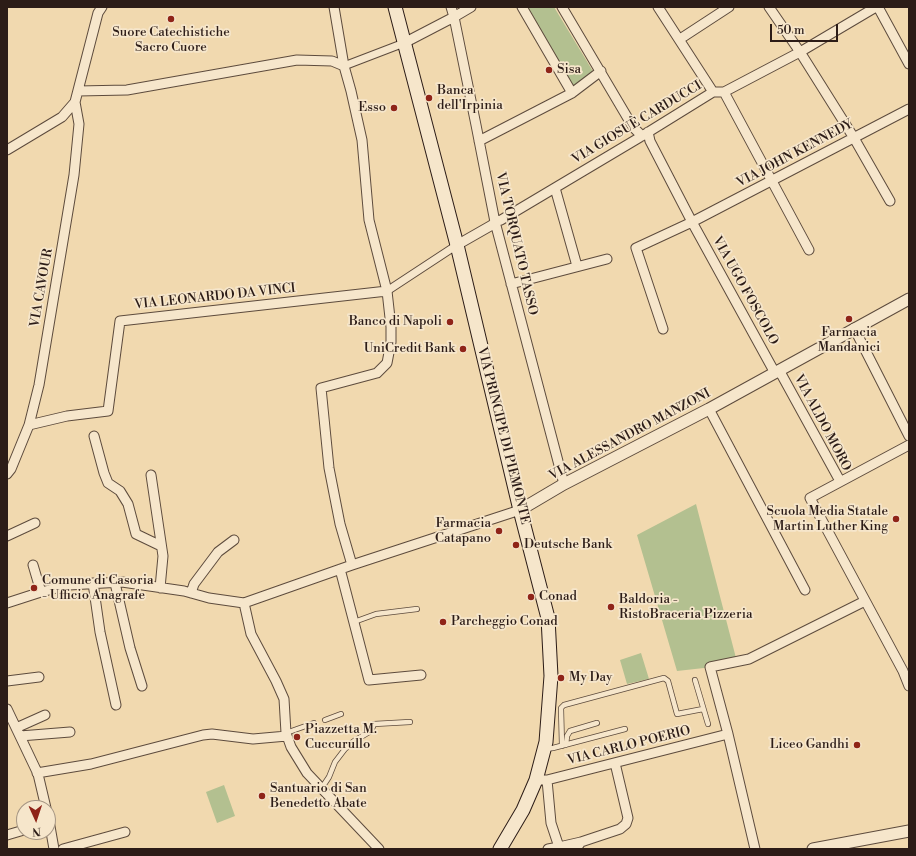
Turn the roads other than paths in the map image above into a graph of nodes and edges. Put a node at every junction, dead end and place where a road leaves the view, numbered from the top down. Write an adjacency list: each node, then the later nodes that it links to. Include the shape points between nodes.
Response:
1 (334, 7): 17 (street)
2 (395, 7): 14 (main road, VIA PRINCIPE DI PIEMONTE)
3 (451, 7): 12 (street, VIA TORQUATO TASSO)
4 (471, 7): 12 (street)
5 (522, 7): 22 (street)
6 (562, 7): 18 (street, VIA UGO FOSCOLO)
7 (658, 7): 13 (street)
8 (729, 7): 13 (street)
9 (877, 7): 15 (street, VIA GIOSUÈ CARDUCCI); 16 (street)
10 (773, 8): 15 (street)
11 (100, 10): 19 (street)
12 (454, 17): 14 (street); 27 (street, VIA TORQUATO TASSO)
13 (680, 39): 20 (street)
14 (404, 43): 17 (street); 34 (main road, VIA PRINCIPE DI PIEMONTE)
15 (800, 52): 21 (street, VIA GIOSUÈ CARDUCCI); 26 (street)
16 (909, 64)
17 (344, 66): 19 (street, via 332,61 297,60 127,90); 39 (street, via 362,140 369,220)
18 (601, 71): 22 (street); 25 (street, VIA UGO FOSCOLO, via 633,127)
19 (78, 90): 23 (street)
20 (713, 92): 21 (street, VIA GIOSUÈ CARDUCCI); 25 (street, VIA GIOSUÈ CARDUCCI)
21 (724, 92): 29 (street)
22 (572, 93): 27 (street)
23 (75, 102): 28 (street, via 62,117); 45 (street, VIA CAVOUR, via 79,124 74,176 39,385)
24 (909, 109): 26 (street, VIA JOHN KENNEDY)
25 (645, 134): 30 (street, VIA GIOSUÈ CARDUCCI); 33 (street, VIA UGO FOSCOLO)
26 (854, 138): 29 (street, VIA JOHN KENNEDY); 31 (street)
27 (479, 141): 32 (street, VIA TORQUATO TASSO)
28 (7, 150)
29 (772, 181): 33 (street, VIA JOHN KENNEDY); 35 (street)
30 (555, 188): 32 (street, VIA GIOSUÈ CARDUCCI); 37 (street)
31 (890, 201)
32 (495, 222): 34 (street, VIA GIOSUÈ CARDUCCI); 38 (street, VIA TORQUATO TASSO)
33 (692, 222): 42 (street, via 636,248); 43 (street, VIA UGO FOSCOLO)
34 (457, 245): 39 (street); 53 (main road, VIA PRINCIPE DI PIEMONTE)
35 (809, 250)
36 (607, 258): 37 (street)
37 (577, 266): 38 (street)
38 (511, 284): 52 (street, VIA TORQUATO TASSO)
39 (387, 291): 45 (street, VIA LEONARDO DA VINCI, via 120,321 108,411 67,416); 59 (street, via 391,327 387,363 377,373 321,388 329,468 340,524)
40 (909, 299): 41 (street, VIA ALESSANDRO MANZONI)
41 (854, 328): 43 (street, VIA ALESSANDRO MANZONI); 47 (street)
42 (663, 329)
43 (777, 372): 44 (street, VIA ALESSANDRO MANZONI); 51 (street, VIA ALDO MORO)
44 (709, 409): 52 (street, VIA ALESSANDRO MANZONI); 64 (street)
45 (28, 425): 49 (street, VIA CAVOUR)
46 (94, 436): 57 (street, via 104,473 108,482 120,490 128,504 136,534)
47 (909, 436)
48 (909, 445): 51 (street)
49 (8, 469)
50 (151, 475): 57 (street)
51 (840, 481): 67 (street, VIA ALDO MORO, via 810,498)
52 (564, 484): 53 (street, VIA ALESSANDRO MANZONI)
53 (520, 510): 59 (street, VIA ALESSANDRO MANZONI); 95 (main road, VIA PRINCIPE DI PIEMONTE, via 548,618 551,676)
54 (35, 523): 55 (street)
55 (7, 536)
56 (234, 540): 66 (street, via 218,552 194,584)
57 (162, 546): 63 (street)
58 (33, 565): 65 (street)
59 (352, 565): 60 (street, VIA ALESSANDRO MANZONI)
60 (340, 569): 69 (street, VIA ALESSANDRO MANZONI); 71 (street)
61 (115, 582): 62 (street); 63 (street); 77 (street, via 130,648)
62 (93, 583): 65 (street, via 69,585); 79 (street, via 100,632)
63 (160, 588): 66 (street)
64 (805, 590)
65 (41, 592): 68 (street)
66 (191, 593): 69 (street)
67 (865, 601): 72 (street, VIA ALDO MORO); 92 (street, via 749,658 710,667)
68 (7, 603)
69 (244, 603): 93 (street, via 251,634 284,698)
70 (417, 609): 71 (lane, via 376,614)
71 (354, 622): 73 (street, via 369,680)
72 (906, 670): 78 (street, VIA ALDO MORO)
73 (421, 675)
74 (39, 677): 76 (street)
75 (695, 680): 81 (lane)
76 (7, 681)
77 (142, 686)
78 (909, 686)
79 (116, 705)
80 (7, 709): 90 (street)
81 (703, 709): 88 (lane); 94 (lane, via 676,714 668,681 664,678 561,708)
82 (341, 714): 84 (lane)
83 (45, 715): 90 (street)
84 (324, 720)
85 (410, 722): 99 (lane, via 374,724 371,731 344,749)
86 (314, 723): 93 (lane)
87 (597, 723): 94 (lane, via 570,731)
88 (708, 724)
89 (625, 729): 94 (lane)
90 (18, 732): 91 (street); 97 (street)
91 (70, 732)
92 (728, 734): 96 (street, VIA CARLO POERIO); 109 (street)
93 (287, 735): 97 (street, via 253,739 203,735 91,764); 99 (street, via 302,767)
94 (564, 745): 95 (lane)
95 (544, 749): 98 (main road, VIA PRINCIPE DI PIEMONTE)
96 (615, 763): 98 (street, VIA CARLO POERIO); 103 (street, via 628,818 626,824 620,829)
97 (37, 773): 100 (street)
98 (542, 780): 104 (street); 107 (main road, VIA PRINCIPE DI PIEMONTE)
99 (321, 789): 106 (street)
100 (44, 800)
101 (909, 831): 110 (street)
102 (125, 832): 105 (street)
103 (579, 845): 104 (street)
104 (559, 847): 108 (street)
105 (63, 849)
106 (379, 849)
107 (500, 849)
108 (548, 849)
109 (755, 849)
110 (813, 849)

